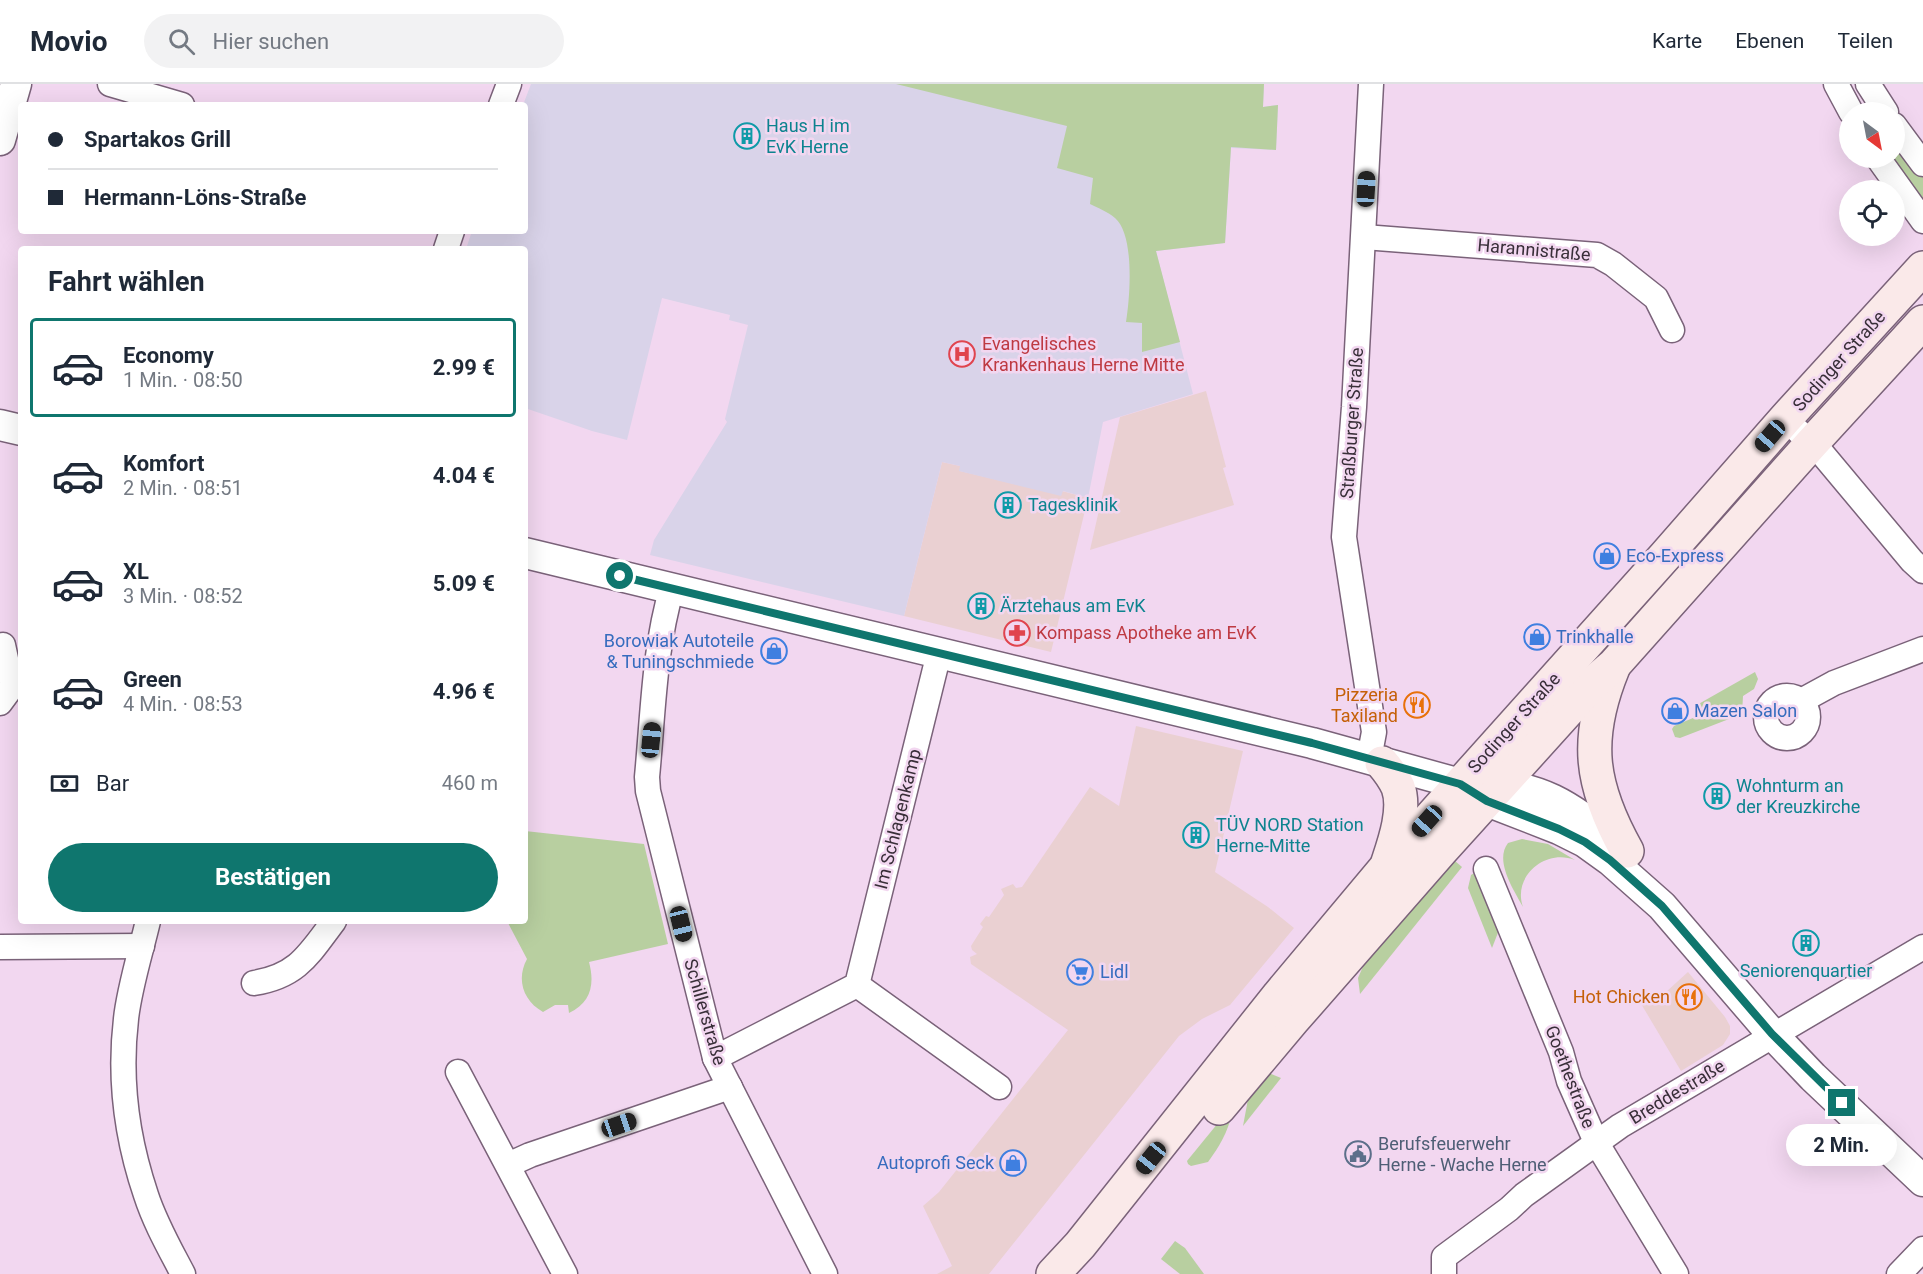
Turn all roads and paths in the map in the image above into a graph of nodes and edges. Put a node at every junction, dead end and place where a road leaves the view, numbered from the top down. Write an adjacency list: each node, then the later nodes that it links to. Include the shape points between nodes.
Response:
1 (16, 84): 11 (street)
2 (110, 84): 7 (street)
3 (509, 84): 8 (street)
4 (1371, 84): 16 (street, Straßburger Straße)
5 (1836, 84): 9 (street)
6 (1868, 84): 10 (street)
7 (172, 102)
8 (502, 102)
9 (1846, 102)
10 (1880, 102)
11 (0, 140)
12 (1905, 140): 13 (street)
13 (1923, 164)
14 (1885, 168): 15 (street)
15 (1923, 221)
16 (1364, 237): 19 (street, Harannistraße, via 1597,255 1656,298); 34 (street, Straßburger Straße, via 1344,537)
17 (1923, 268): 20 (main road, Sodinger Straße)
18 (1923, 322): 23 (main road, Sodinger Straße)
19 (1672, 330)
20 (1785, 419): 23 (street); 35 (main road, Sodinger Straße, via 1665,556)
21 (0, 425): 22 (street)
22 (18, 429)
23 (1812, 442): 25 (street); 30 (main road, Sodinger Straße)
24 (528, 554): 26 (street)
25 (1923, 572)
26 (672, 588): 29 (street); 48 (street, Schillerstraße, via 659,660 648,791)
27 (3, 645): 31 (street, via 9,673)
28 (1923, 649): 32 (street, via 1834,683)
29 (939, 653): 34 (street); 46 (street, Im Schlagenkamp)
30 (1614, 665): 35 (main road, Sodinger Straße); 36 (main road, via 1601,700 1594,757 1606,810)
31 (18, 684): 33 (street)
32 (1801, 701)
33 (0, 704)
34 (1375, 761): 35 (street); 37 (main road, via 1397,784 1400,800)
35 (1483, 790): 36 (street, via 1537,793 1562,803); 37 (main road, Sodinger Straße); 39 (street, via 1585,842); 61 (main road, Sodinger Straße)
36 (1627, 851): 39 (street)
37 (1387, 866): 60 (main road, Sodinger Straße)
38 (1486, 869): 52 (street, Goethestraße)
39 (1662, 906): 47 (street)
40 (147, 924): 43 (street)
41 (332, 924): 45 (street, via 302,963 282,975)
42 (0, 946): 43 (street)
43 (142, 946): 57 (street, via 126,1018 127,1116 146,1197)
44 (1923, 947): 47 (street, Breddestraße)
45 (254, 983)
46 (857, 985): 48 (street); 51 (street)
47 (1772, 1034): 52 (street, Breddestraße); 54 (street)
48 (715, 1058): 50 (street, Schillerstraße)
49 (458, 1072): 53 (street)
50 (730, 1087): 53 (street); 59 (street, Schillerstraße)
51 (999, 1087)
52 (1596, 1142): 56 (street, Breddestraße); 62 (street, Goethestraße)
53 (508, 1165): 58 (street)
54 (1923, 1181)
55 (1923, 1249): 63 (street)
56 (1438, 1267)
57 (183, 1274)
58 (565, 1274)
59 (825, 1274)
60 (1053, 1274)
61 (1083, 1274)
62 (1676, 1274)
63 (1899, 1274)

